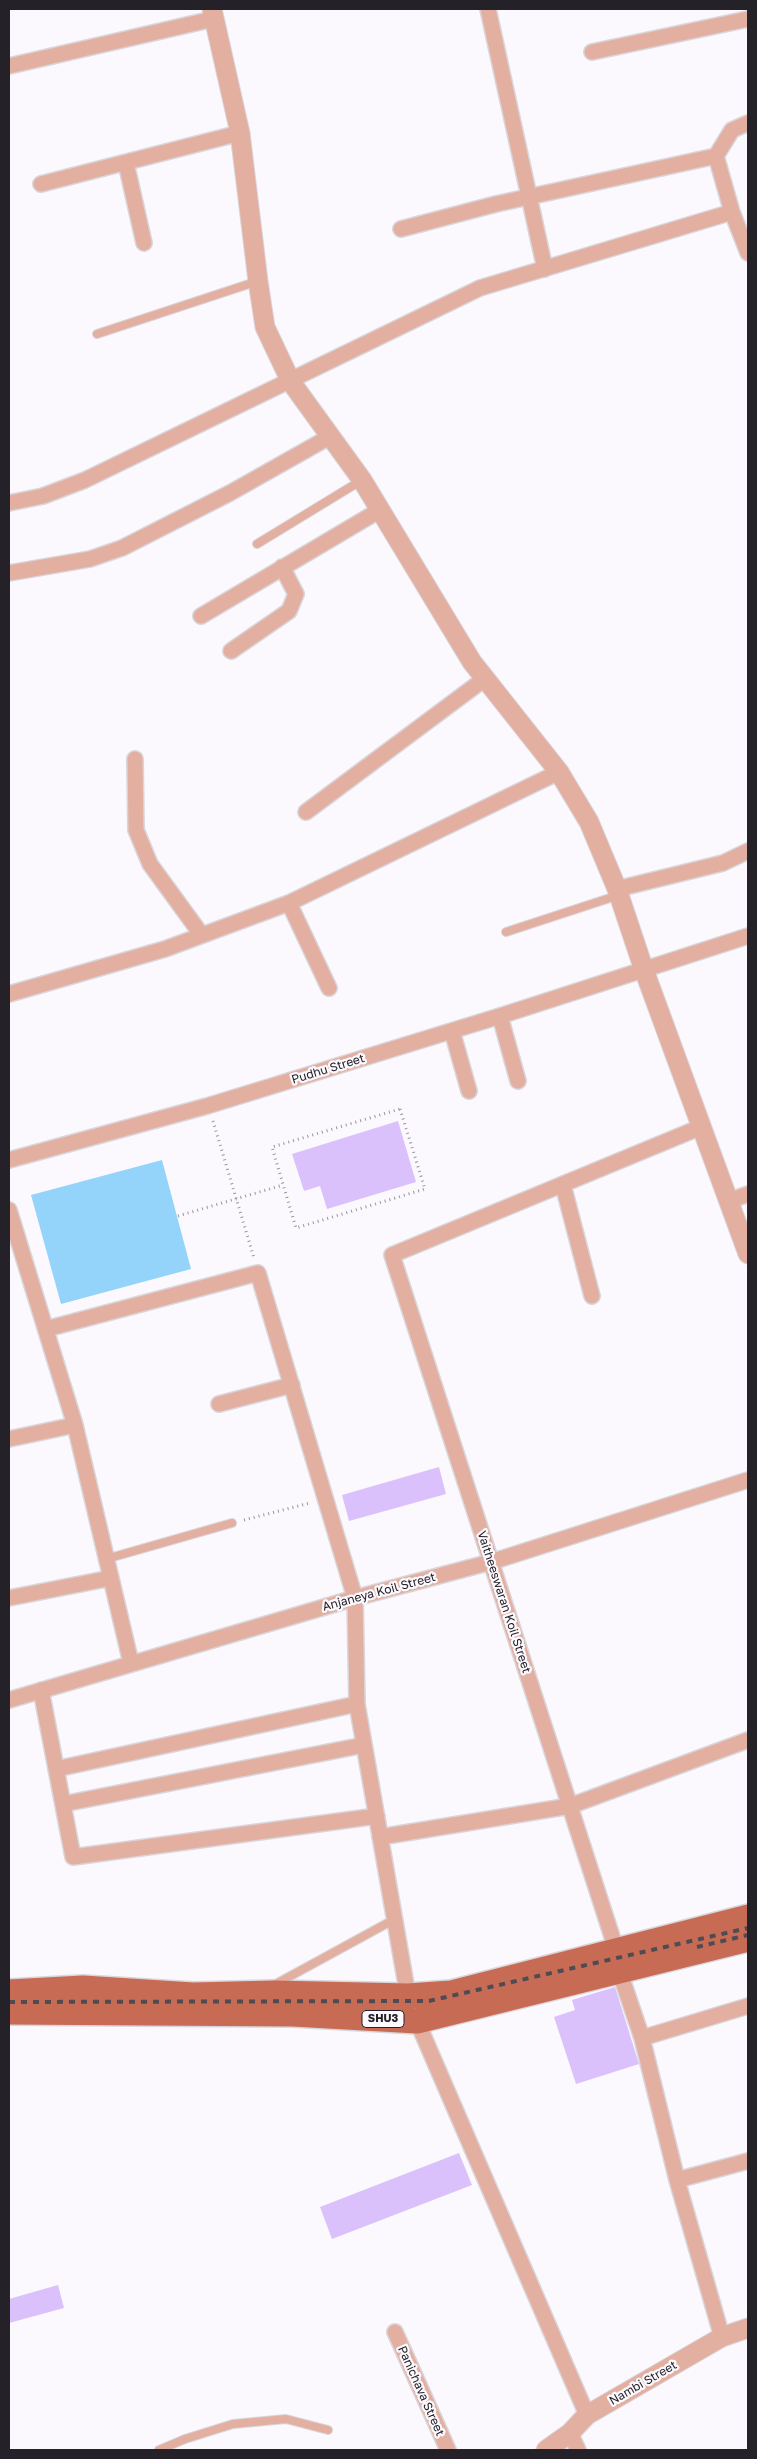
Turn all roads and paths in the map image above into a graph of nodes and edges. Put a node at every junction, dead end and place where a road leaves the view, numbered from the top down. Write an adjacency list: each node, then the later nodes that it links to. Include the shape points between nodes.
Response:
1 (488, 9): 11 (street)
2 (213, 14): 5 (street); 7 (street)
3 (748, 18): 4 (street)
4 (592, 52)
5 (9, 66)
6 (748, 124): 8 (street, via 732,130)
7 (240, 133): 9 (street); 17 (street)
8 (716, 156): 11 (street); 12 (street)
9 (126, 163): 10 (street); 14 (street)
10 (41, 184)
11 (530, 197): 13 (street); 16 (street)
12 (732, 212): 15 (street); 16 (street)
13 (401, 230)
14 (144, 243)
15 (748, 253)
16 (545, 269): 19 (street, via 480,288)
17 (258, 281): 18 (lane); 19 (street, via 265,327)
18 (98, 334)
19 (291, 382): 20 (street); 22 (street, via 86,480 43,496)
20 (331, 436): 21 (street); 26 (street, via 230,493 122,548 82,561)
21 (362, 480): 23 (street); 24 (lane)
22 (9, 502)
23 (380, 510): 25 (street); 29 (street)
24 (256, 544)
25 (282, 568): 27 (street); 28 (street, via 296,594 289,611)
26 (9, 573)
27 (201, 616)
28 (231, 651)
29 (483, 680): 31 (street); 32 (street)
30 (135, 759): 37 (street, via 136,830 150,864)
31 (559, 772): 34 (street, via 589,822); 35 (street)
32 (306, 812)
33 (748, 851): 34 (street, via 723,862)
34 (618, 892): 36 (lane); 39 (street)
35 (289, 903): 37 (street); 40 (street)
36 (506, 932)
37 (201, 934): 41 (street, via 165,949)
38 (748, 936): 39 (street, Pudhu Street)
39 (644, 970): 42 (street, Pudhu Street); 46 (street)
40 (329, 988)
41 (9, 994)
42 (500, 1016): 43 (street, Pudhu Street); 44 (street)
43 (452, 1031): 45 (street); 48 (street, Pudhu Street, via 207,1106)
44 (518, 1081)
45 (469, 1091)
46 (702, 1127): 50 (street); 53 (street)
47 (218, 1139): 52 (path)
48 (9, 1160)
49 (283, 1185): 49 (path, via 272,1147 400,1109 425,1189 296,1228); 52 (path)
50 (563, 1185): 58 (street); 68 (street, Vaitheeswaran Koil Street, via 392,1255)
51 (748, 1194): 53 (street)
52 (236, 1198): 55 (path); 57 (path)
53 (729, 1201): 56 (street)
54 (9, 1210): 59 (street)
55 (178, 1216)
56 (748, 1254)
57 (258, 1273): 59 (street); 60 (street)
58 (592, 1296)
59 (46, 1329): 62 (street)
60 (292, 1384): 61 (street); 65 (street)
61 (219, 1404)
62 (75, 1425): 63 (street); 67 (street)
63 (9, 1439)
64 (748, 1480): 68 (street, Anjaneya Koil Street)
65 (326, 1499): 66 (path); 71 (street)
66 (232, 1523): 67 (lane)
67 (106, 1559): 69 (street)
68 (491, 1562): 71 (street, Anjaneya Koil Street); 80 (street, Vaitheeswaran Koil Street)
69 (111, 1578): 70 (street); 72 (street)
70 (9, 1598)
71 (355, 1598): 72 (street, Anjaneya Koil Street); 75 (street)
72 (131, 1663): 73 (street, Anjaneya Koil Street)
73 (41, 1690): 74 (street, Anjaneya Koil Street); 78 (street)
74 (9, 1700)
75 (357, 1704): 77 (street); 78 (street)
76 (748, 1740): 80 (street)
77 (364, 1745): 79 (street); 81 (street)
78 (56, 1769): 79 (street)
79 (63, 1804): 81 (street, via 73,1857)
80 (570, 1806): 82 (street); 86 (street, Vaitheeswaran Koil Street)
81 (377, 1816): 82 (street)
82 (380, 1837): 84 (street)
83 (748, 1917): 86 (main road, SHU3)
84 (395, 1919): 88 (lane); 89 (street)
85 (748, 1939): 86 (main road, SHU3)
86 (617, 1960): 89 (main road, SHU3, via 451,1993); 92 (main road, SHU3); 93 (street, Vaitheeswaran Koil Street)
87 (9, 1992): 88 (main road, SHU3, via 83,1988 192,1995)
88 (258, 1994): 89 (main road, SHU3)
89 (408, 1996): 92 (street)
90 (748, 2006): 93 (street)
91 (9, 2012): 92 (main road, SHU3, via 293,2014)
92 (417, 2021): 99 (street)
93 (642, 2038): 95 (street, Vaitheeswaran Koil Street)
94 (748, 2161): 95 (street)
95 (677, 2180): 98 (street, Vaitheeswaran Koil Street)
96 (748, 2328): 98 (street, Nambi Street)
97 (395, 2332): 103 (street, Panichava Street)
98 (722, 2337): 99 (street, Nambi Street)
99 (587, 2415): 101 (street, Nambi Street)
100 (328, 2430): 102 (lane, via 286,2419 233,2424)
101 (570, 2433): 104 (street, Nambi Street); 105 (street)
102 (159, 2450)
103 (448, 2450)
104 (546, 2450)
105 (578, 2450)

